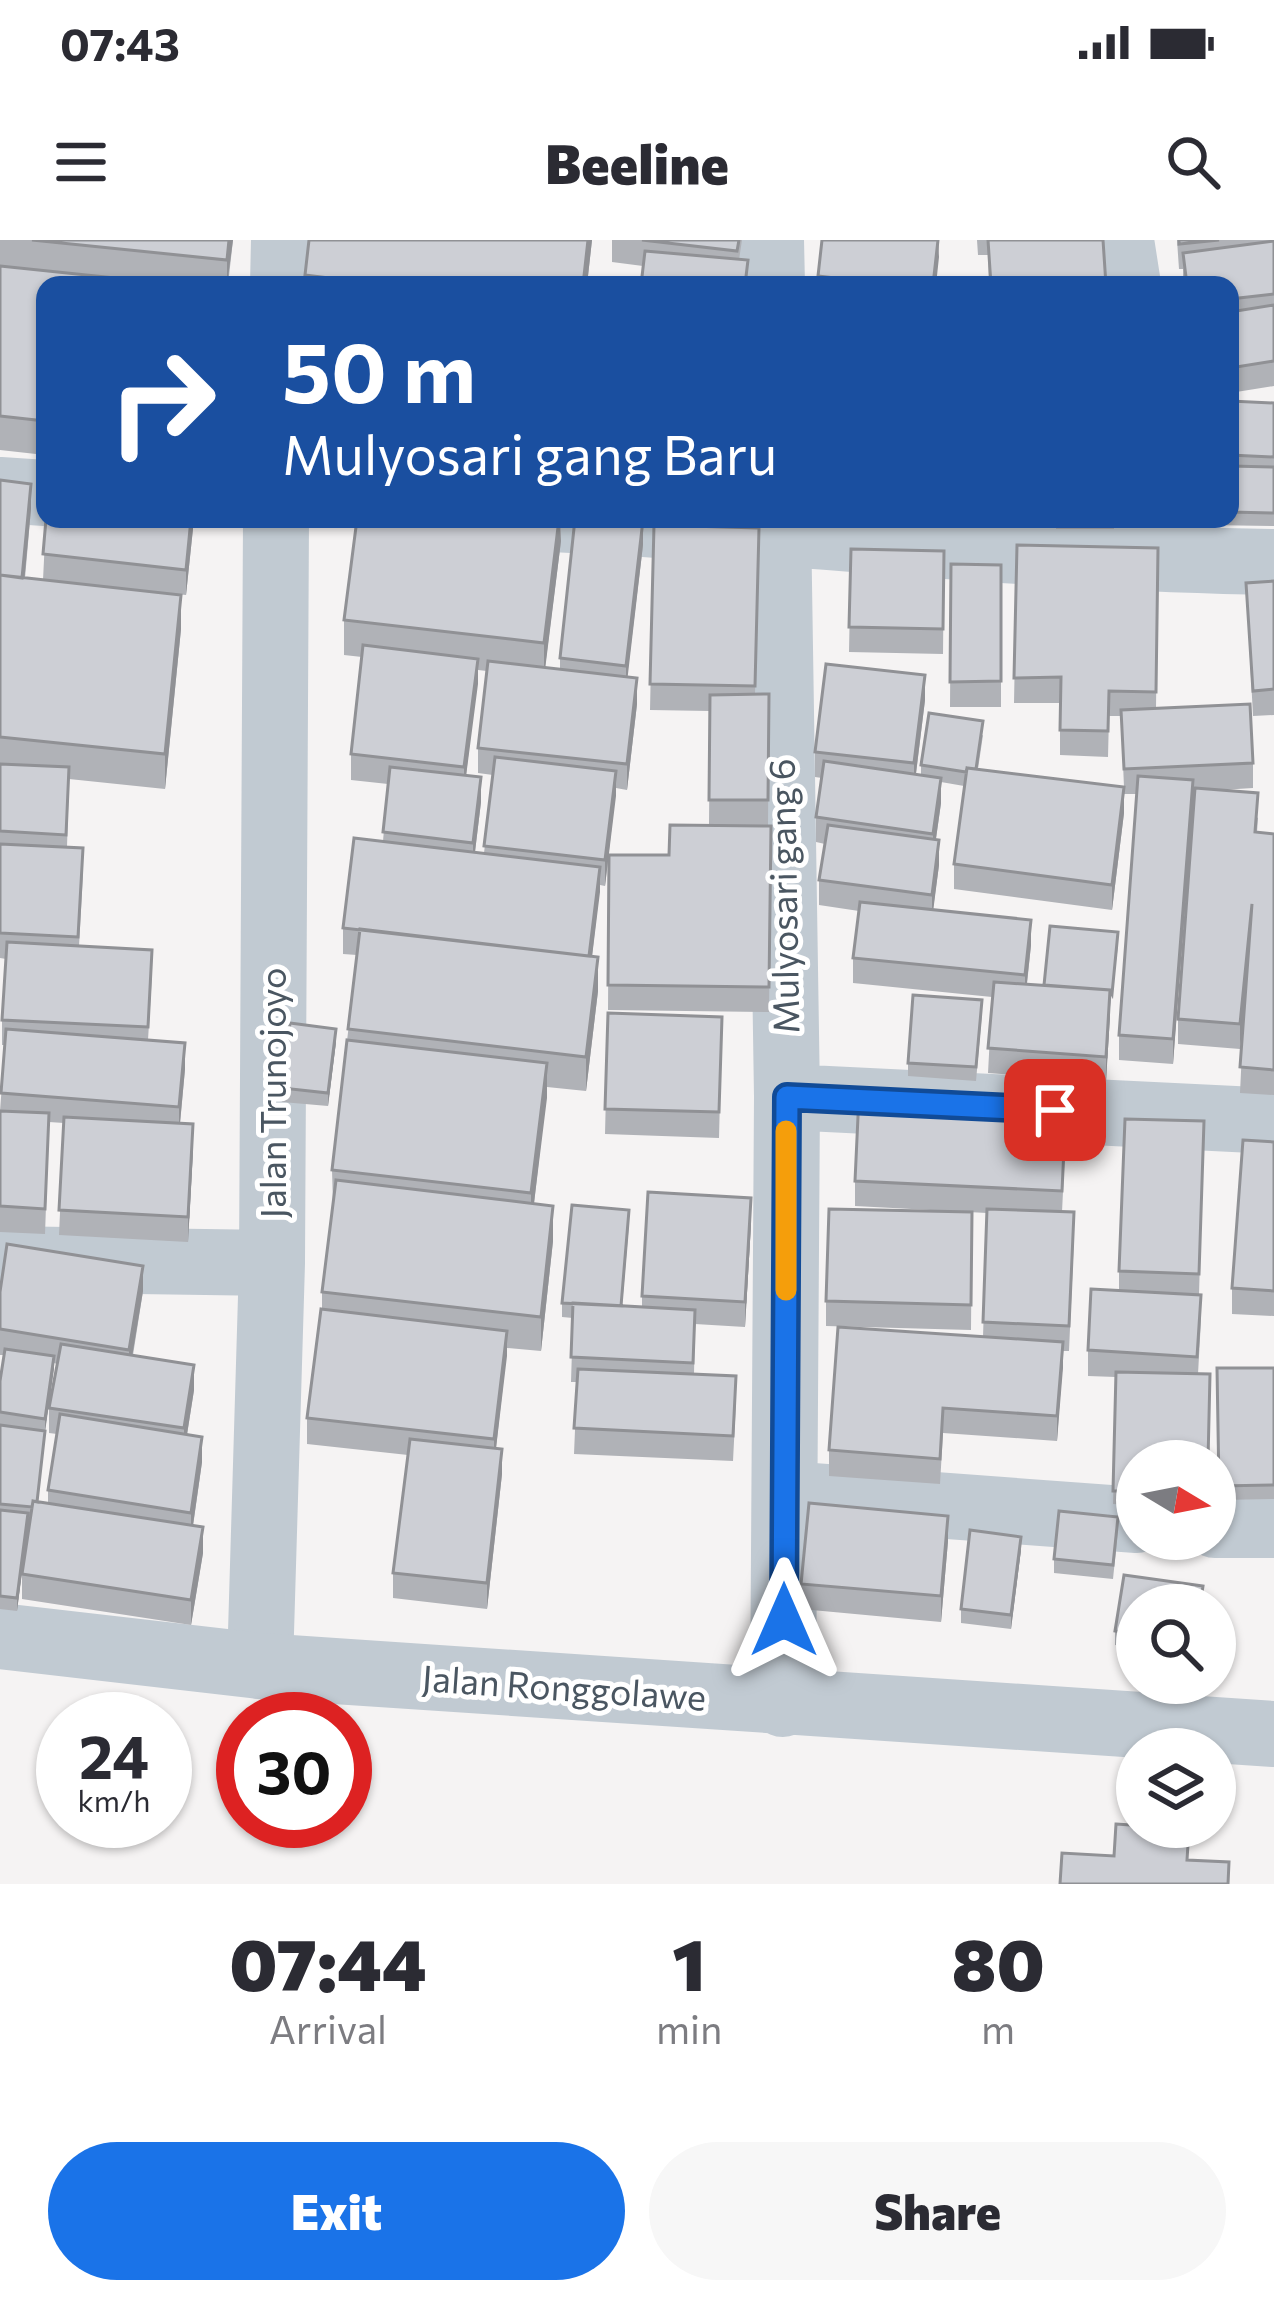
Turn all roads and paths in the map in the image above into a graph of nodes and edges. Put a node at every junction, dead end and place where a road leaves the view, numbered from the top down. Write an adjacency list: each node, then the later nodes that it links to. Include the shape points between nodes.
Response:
1 (284, 240): 4 (street)
2 (771, 240): 5 (street)
3 (1121, 240): 6 (street)
4 (283, 276)
5 (772, 276)
6 (1127, 276)
7 (0, 490): 8 (street)
8 (36, 492)
9 (276, 528): 17 (street, Jalan Trunojoyo)
10 (778, 528): 14 (street, Mulyosari gang 6)
11 (876, 528): 12 (street)
12 (1170, 540): 13 (street)
13 (1274, 562)
14 (787, 1097): 15 (street); 18 (street, Mulyosari gang 6)
15 (1274, 1121)
16 (0, 1259): 17 (street)
17 (272, 1263): 23 (street, Jalan Trunojoyo)
18 (785, 1494): 19 (street); 24 (street, Mulyosari gang 6)
19 (1116, 1518)
20 (1274, 1525): 21 (street)
21 (1236, 1526)
22 (0, 1636): 23 (street, Jalan Ronggolawe)
23 (260, 1666): 24 (street, Jalan Ronggolawe)
24 (783, 1704): 25 (street, Jalan Ronggolawe)
25 (1274, 1734)

